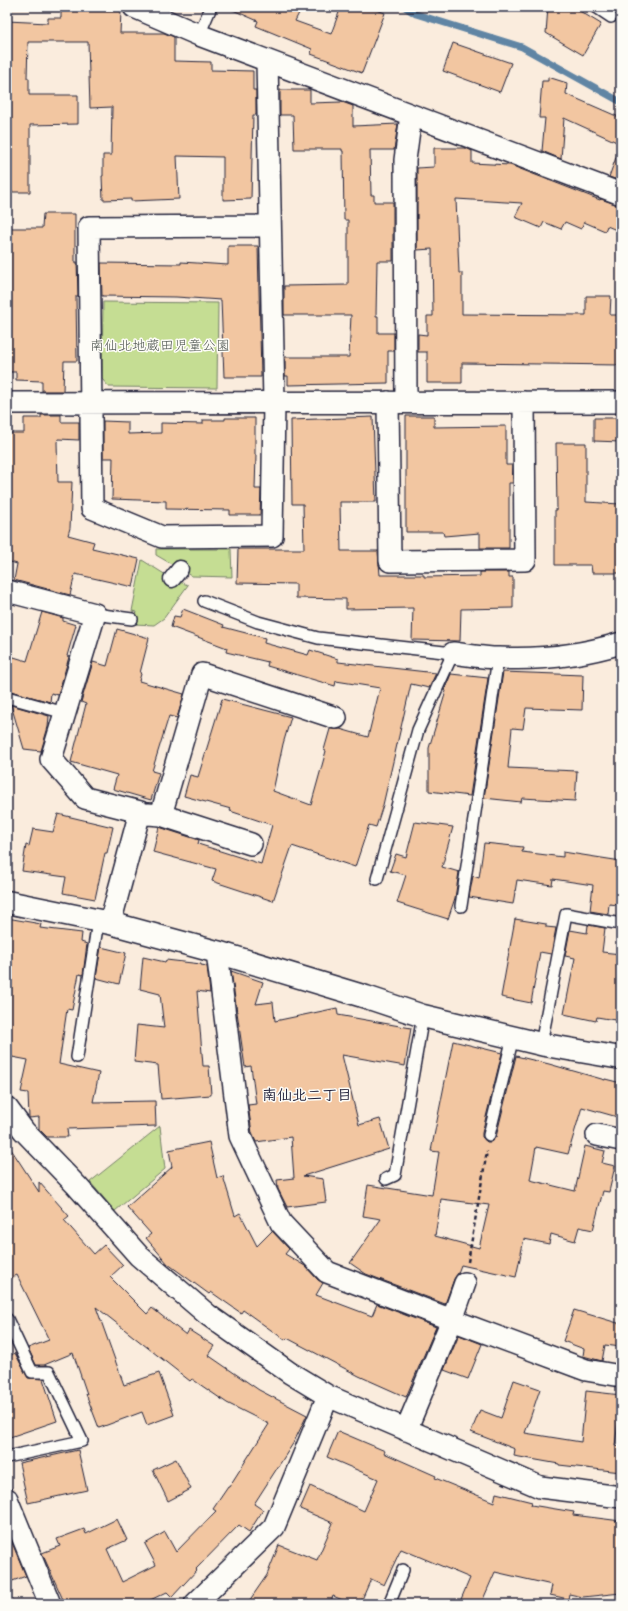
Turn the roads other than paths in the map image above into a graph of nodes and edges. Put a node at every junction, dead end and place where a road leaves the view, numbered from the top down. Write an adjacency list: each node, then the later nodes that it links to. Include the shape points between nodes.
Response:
1 (134, 7): 5 (street)
2 (211, 7): 5 (lane)
3 (596, 7): 4 (lane)
4 (611, 17)
5 (199, 35): 6 (street)
6 (267, 61): 7 (street); 9 (street)
7 (411, 115): 8 (street); 12 (street, via 405,160)
8 (621, 194)
9 (270, 226): 10 (street, via 88,227); 11 (street)
10 (91, 402): 11 (street); 11 (street, via 92,508 162,537 272,536); 15 (street)
11 (274, 402): 12 (street)
12 (397, 402): 13 (street); 13 (street, via 390,561 526,560)
13 (524, 402): 14 (street)
14 (621, 402)
15 (7, 403)
16 (7, 591): 18 (street)
17 (204, 601): 21 (lane, via 258,622 318,638)
18 (95, 614): 19 (lane); 24 (street)
19 (132, 619)
20 (621, 644): 22 (street, via 598,651 548,657)
21 (453, 653): 22 (street); 29 (lane, via 418,730)
22 (498, 658): 31 (lane)
23 (7, 697): 24 (lane)
24 (65, 713): 26 (street, via 51,759 85,798)
25 (336, 718): 27 (street, via 202,674)
26 (140, 812): 27 (street); 32 (street)
27 (161, 815): 28 (street)
28 (251, 844)
29 (377, 879)
30 (7, 902): 32 (street)
31 (460, 906)
32 (104, 922): 34 (street); 38 (lane)
33 (621, 924): 37 (lane, via 566,914)
34 (217, 952): 35 (street); 47 (street, via 240,1136 281,1223 327,1272)
35 (423, 1016): 36 (street); 44 (lane, via 395,1175)
36 (513, 1037): 37 (street); 41 (lane)
37 (541, 1044): 39 (street)
38 (77, 1057)
39 (621, 1058)
40 (7, 1108): 49 (street, via 24,1131 139,1256 208,1315 290,1373)
41 (489, 1135)
42 (597, 1135): 43 (street)
43 (621, 1140)
44 (386, 1179)
45 (465, 1283): 47 (street)
46 (7, 1319): 51 (lane, via 32,1372 49,1372 82,1441)
47 (452, 1320): 48 (street, via 586,1370); 50 (street)
48 (621, 1376)
49 (328, 1396): 50 (street); 56 (street, via 274,1527)
50 (406, 1430): 52 (street, via 540,1488)
51 (7, 1457)
52 (621, 1497)
53 (7, 1500): 55 (street)
54 (403, 1570): 57 (lane)
55 (50, 1604)
56 (196, 1604)
57 (389, 1604)

